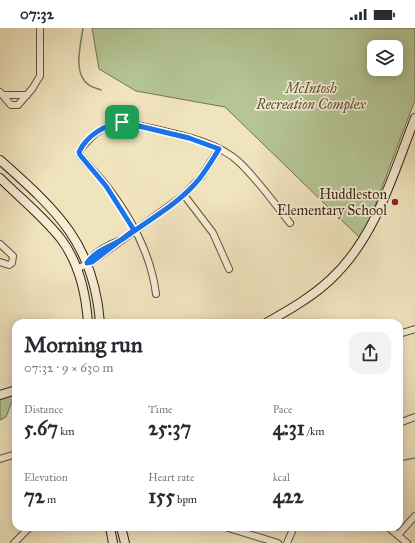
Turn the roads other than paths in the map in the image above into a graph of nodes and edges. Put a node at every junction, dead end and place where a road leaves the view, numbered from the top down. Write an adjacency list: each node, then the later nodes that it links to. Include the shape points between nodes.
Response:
1 (40, 28): 3 (street, via 40,76)
2 (2, 93): 3 (street); 3 (street, via 14,106 21,103)
3 (27, 95)
4 (415, 118): 19 (main road, via 370,229 350,259 316,292)
5 (219, 149): 8 (street, via 201,177); 9 (street, via 239,161); 10 (street, via 189,138 130,123 115,123 102,128 85,143 79,152 80,155 106,186)
6 (0, 160): 13 (main road, via 59,216 75,238)
7 (0, 178): 14 (main road, via 59,237)
8 (184, 195): 10 (street); 15 (street, via 213,233)
9 (290, 223)
10 (134, 230): 13 (street, via 126,237 111,243); 16 (street, via 143,247)
11 (0, 244): 12 (street, via 13,256 12,263)
12 (0, 262)
13 (87, 263): 14 (street); 18 (main road)
14 (76, 269): 17 (main road, via 87,303)
15 (228, 269)
16 (156, 294)
17 (88, 319)
18 (99, 319)
19 (273, 319)
20 (415, 329): 21 (street)
21 (403, 333)
22 (12, 391): 23 (main road)
23 (0, 395)
24 (415, 417): 25 (street)
25 (403, 422)
26 (12, 456): 27 (street)
27 (0, 460)
28 (415, 516): 29 (street)
29 (403, 529)
30 (26, 531): 38 (street)
31 (111, 531): 39 (main road)
32 (122, 531): 40 (main road)
33 (238, 531): 41 (street)
34 (292, 531): 42 (street)
35 (393, 531): 37 (street)
36 (402, 531): 37 (street)
37 (398, 535): 43 (street)
38 (14, 543)
39 (113, 543)
40 (124, 543)
41 (278, 543)
42 (287, 543)
43 (406, 543)

